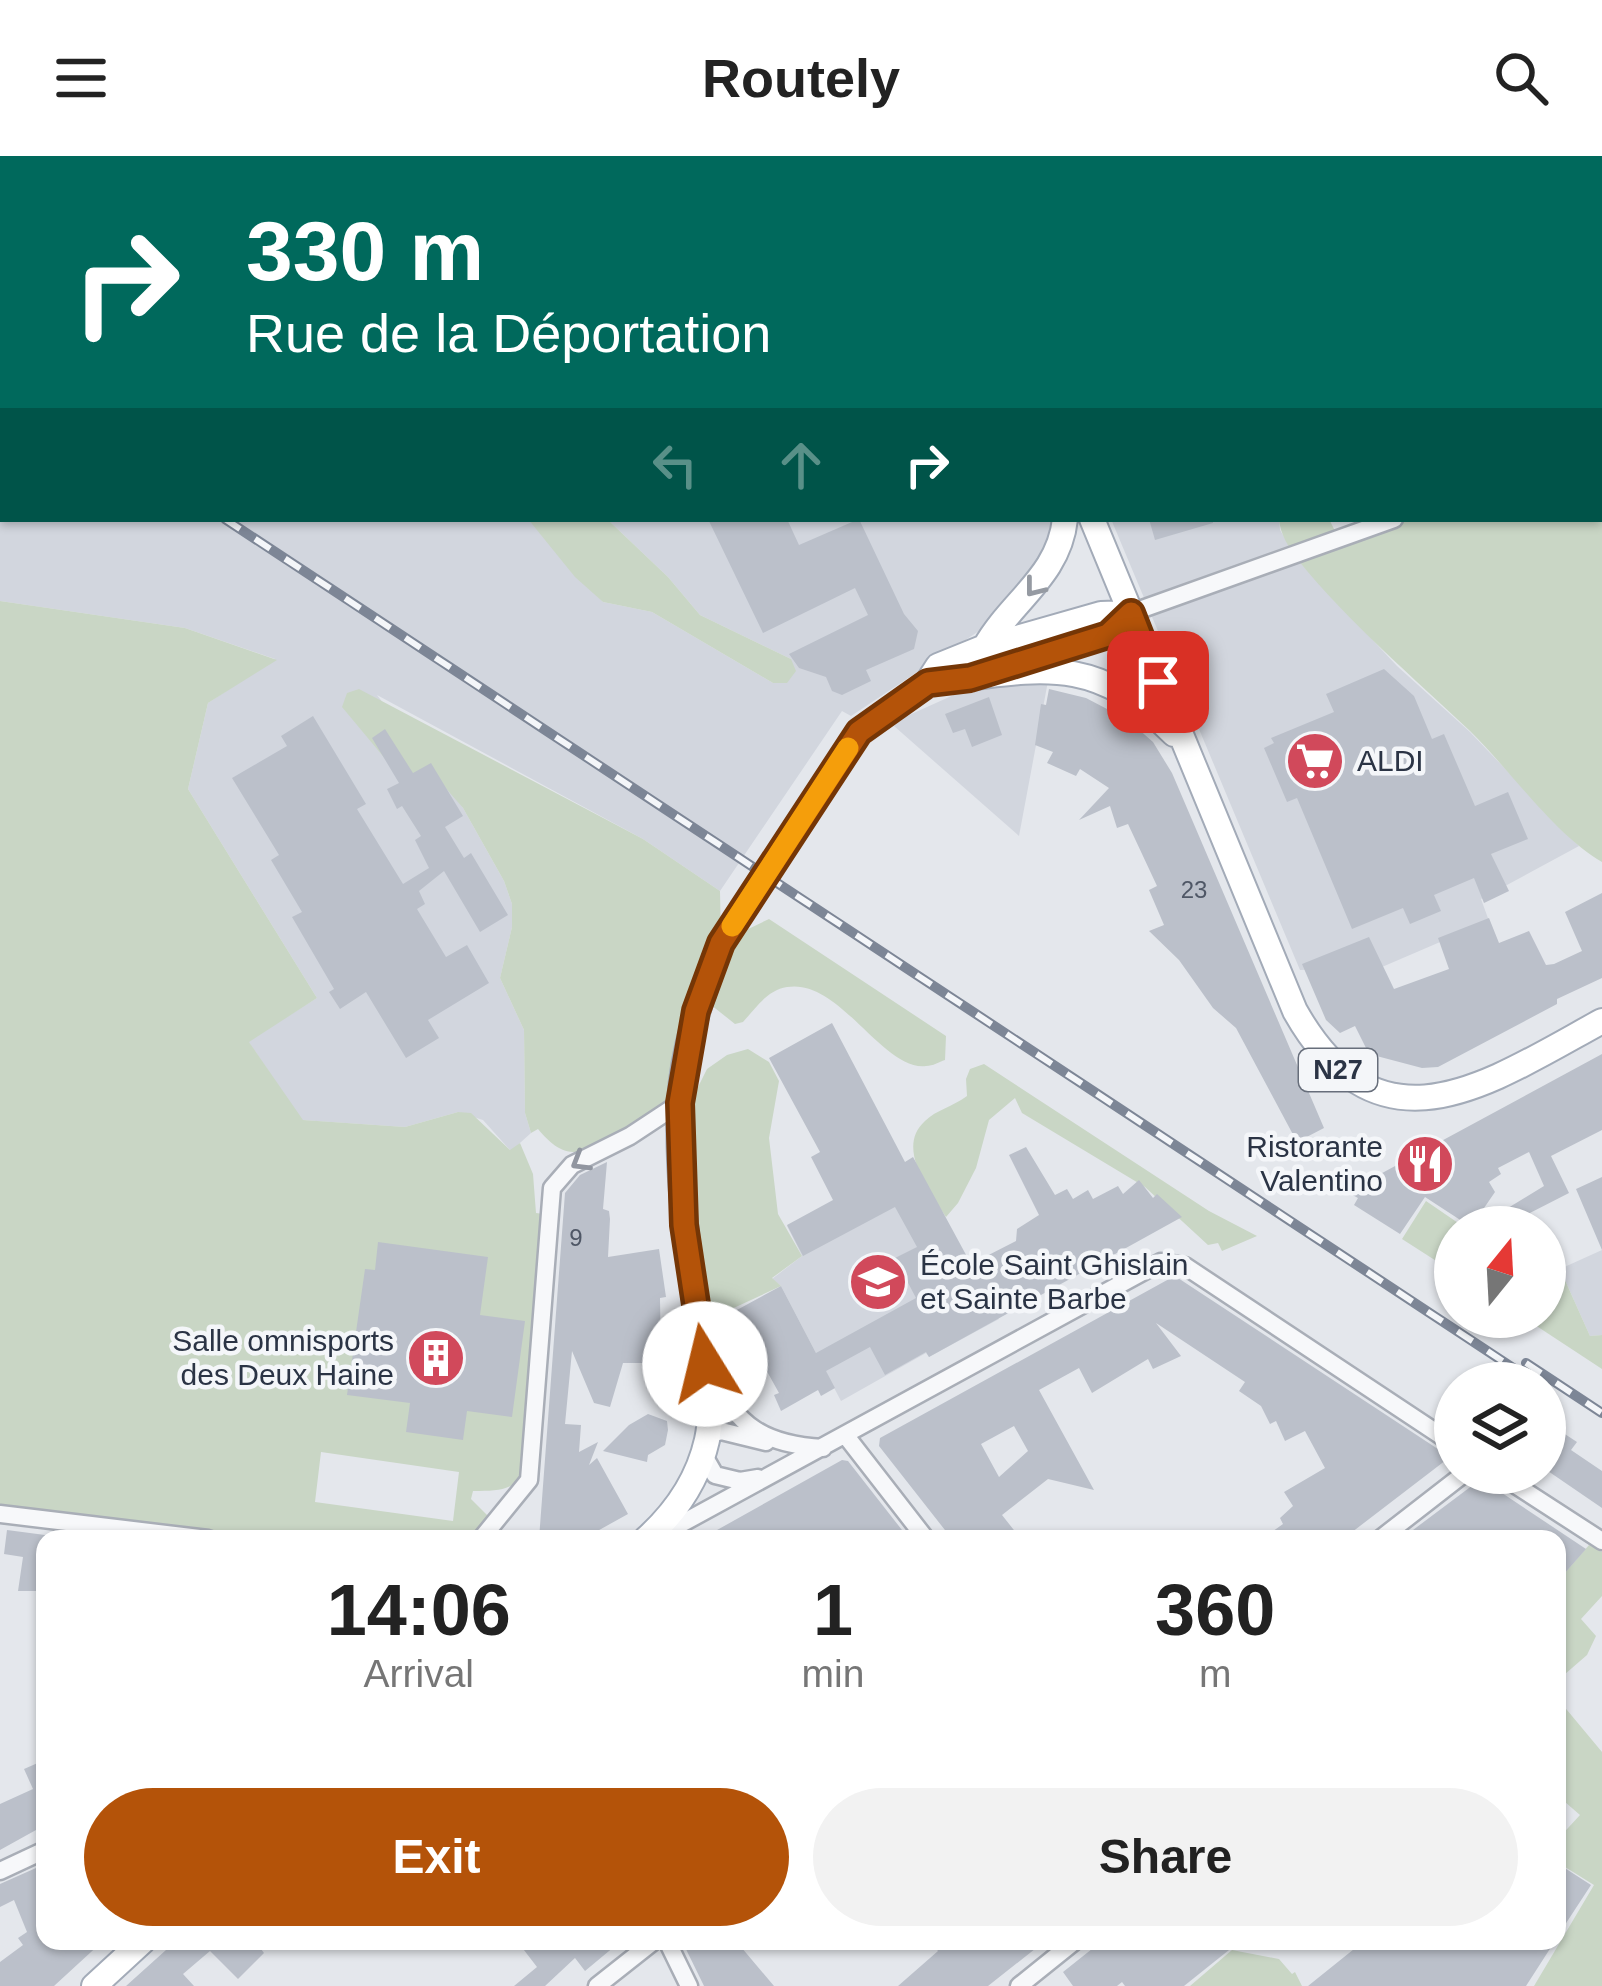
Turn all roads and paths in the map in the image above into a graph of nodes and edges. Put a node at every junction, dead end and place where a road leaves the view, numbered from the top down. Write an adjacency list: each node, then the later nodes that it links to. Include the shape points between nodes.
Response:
1 (1064, 522): 5 (main road, one-way to 5, via 1045,574)
2 (1093, 522): 4 (main road)
3 (1387, 522): 4 (street)
4 (1131, 613): 5 (main road); 6 (main road, via 1108,635); 8 (main road, N27)
5 (985, 647): 7 (main road, via 938,666)
6 (970, 678): 7 (main road); 8 (main road, N27, via 1078,672 1151,711)
7 (928, 683): 10 (main road, bridge, via 859,732 721,943 696,1011)
8 (1184, 744): 9 (main road, N27, via 1294,1011 1350,1080 1385,1095 1453,1092)
9 (1602, 1021)
10 (680, 1103): 11 (main road, via 684,1225); 22 (street, one-way to 22, via 572,1165 552,1188 529,1480)
11 (703, 1348): 14 (main road); 15 (street, via 741,1420)
12 (1434, 1430): 13 (street, via 1185,1266 1161,1262)
13 (846, 1436): 16 (street); 25 (street)
14 (705, 1445): 15 (street, via 721,1431); 17 (street, via 715,1475); 23 (main road, via 680,1502)
15 (791, 1446): 16 (street)
16 (824, 1448): 17 (street)
17 (770, 1476): 24 (street)
18 (1438, 1494): 26 (street)
19 (1529, 1494): 27 (street)
20 (0, 1514): 21 (street)
21 (133, 1530)
22 (488, 1530)
23 (657, 1530)
24 (667, 1530)
25 (919, 1530)
26 (1392, 1530)
27 (1602, 1541)
28 (36, 1854): 29 (street)
29 (0, 1870)
30 (133, 1950): 34 (main road)
31 (643, 1950): 35 (street)
32 (672, 1950): 36 (street)
33 (1059, 1950): 37 (street)
34 (94, 1986)
35 (597, 1986)
36 (688, 1986)
37 (1019, 1986)

